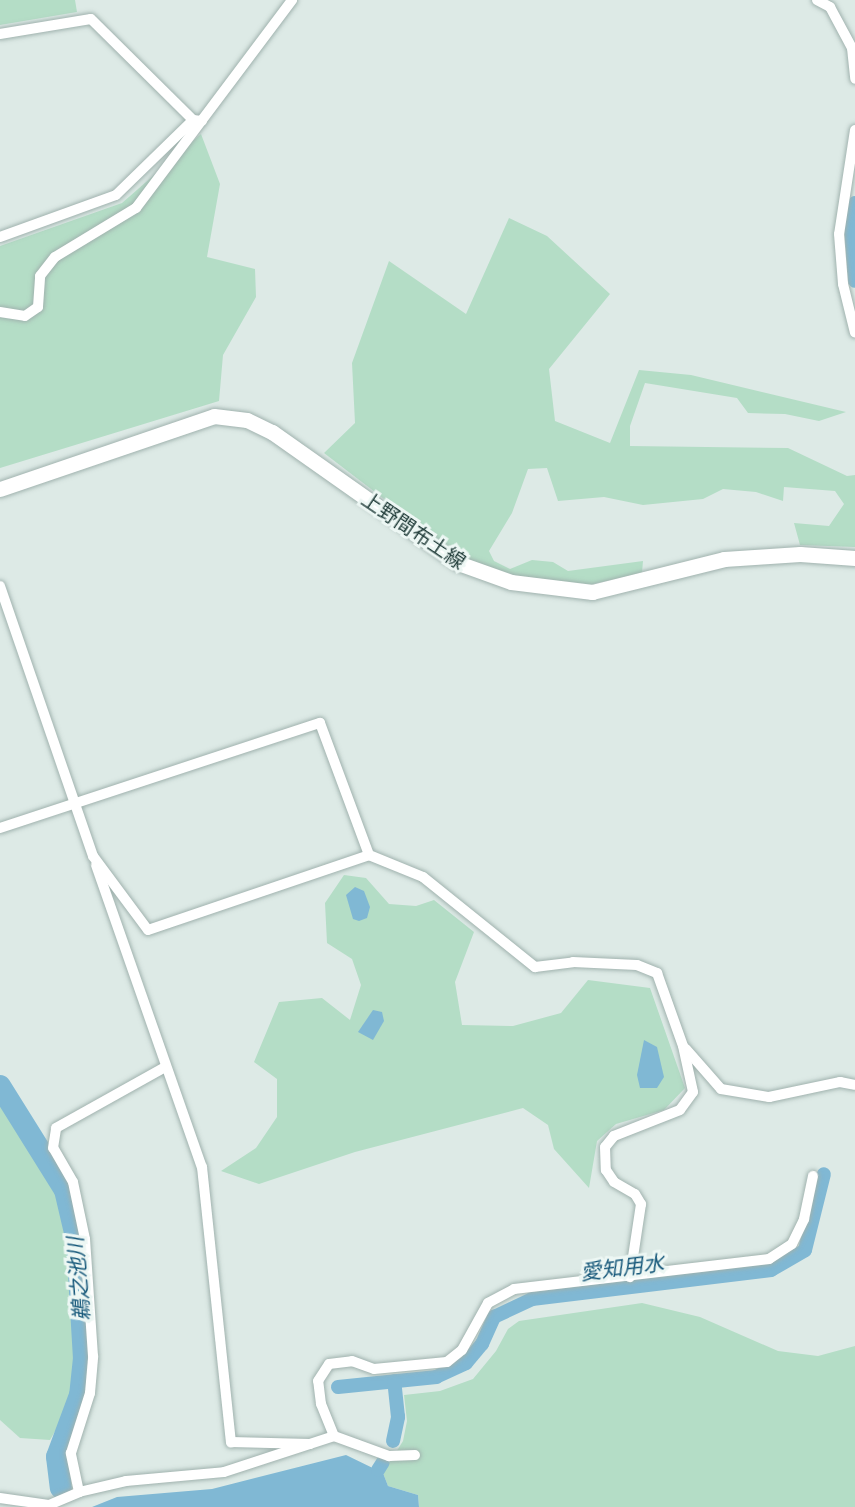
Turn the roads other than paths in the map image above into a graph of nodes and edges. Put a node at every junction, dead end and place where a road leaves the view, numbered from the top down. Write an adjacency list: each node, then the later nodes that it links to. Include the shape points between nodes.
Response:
1 (292, 0): 5 (street)
2 (817, 0): 4 (street, via 830,8 852,48)
3 (0, 34): 5 (street, via 91,19)
4 (855, 79)
5 (197, 120): 7 (street, via 116,195); 8 (street, via 136,208 55,256 40,276 38,307 25,316)
6 (855, 130): 9 (street, via 839,234 843,284)
7 (0, 237)
8 (0, 312)
9 (855, 333)
10 (0, 489): 11 (main road, 上野間布土線, via 214,416 247,420 272,432 458,563 511,582 592,592 724,559 800,554)
11 (855, 558)
12 (0, 586): 13 (street)
13 (72, 803): 14 (street); 15 (street, via 320,723); 16 (street)
14 (0, 828)
15 (369, 855): 16 (street, via 148,930); 17 (street, via 423,877 535,967 573,962 637,964 657,973)
16 (93, 856): 18 (street)
17 (683, 1046): 19 (street, via 721,1089 770,1097 840,1082); 21 (street, via 693,1092 680,1110 614,1136 604,1154 610,1176 635,1194 641,1204)
18 (165, 1067): 23 (street, via 202,1167 231,1442); 25 (street, via 56,1128 53,1148 73,1182 85,1239 93,1356 90,1393 71,1453)
19 (855, 1085)
20 (813, 1176): 21 (street, via 804,1219 792,1244 769,1259)
21 (630, 1277): 22 (street, via 514,1289 488,1303 462,1350 447,1362 374,1369 352,1362 329,1364 318,1381 321,1404)
22 (334, 1436): 23 (street); 24 (street, via 389,1456)
23 (310, 1444): 25 (street, via 224,1472 126,1481)
24 (415, 1455)
25 (79, 1492): 26 (street, via 49,1505)
26 (0, 1497)

